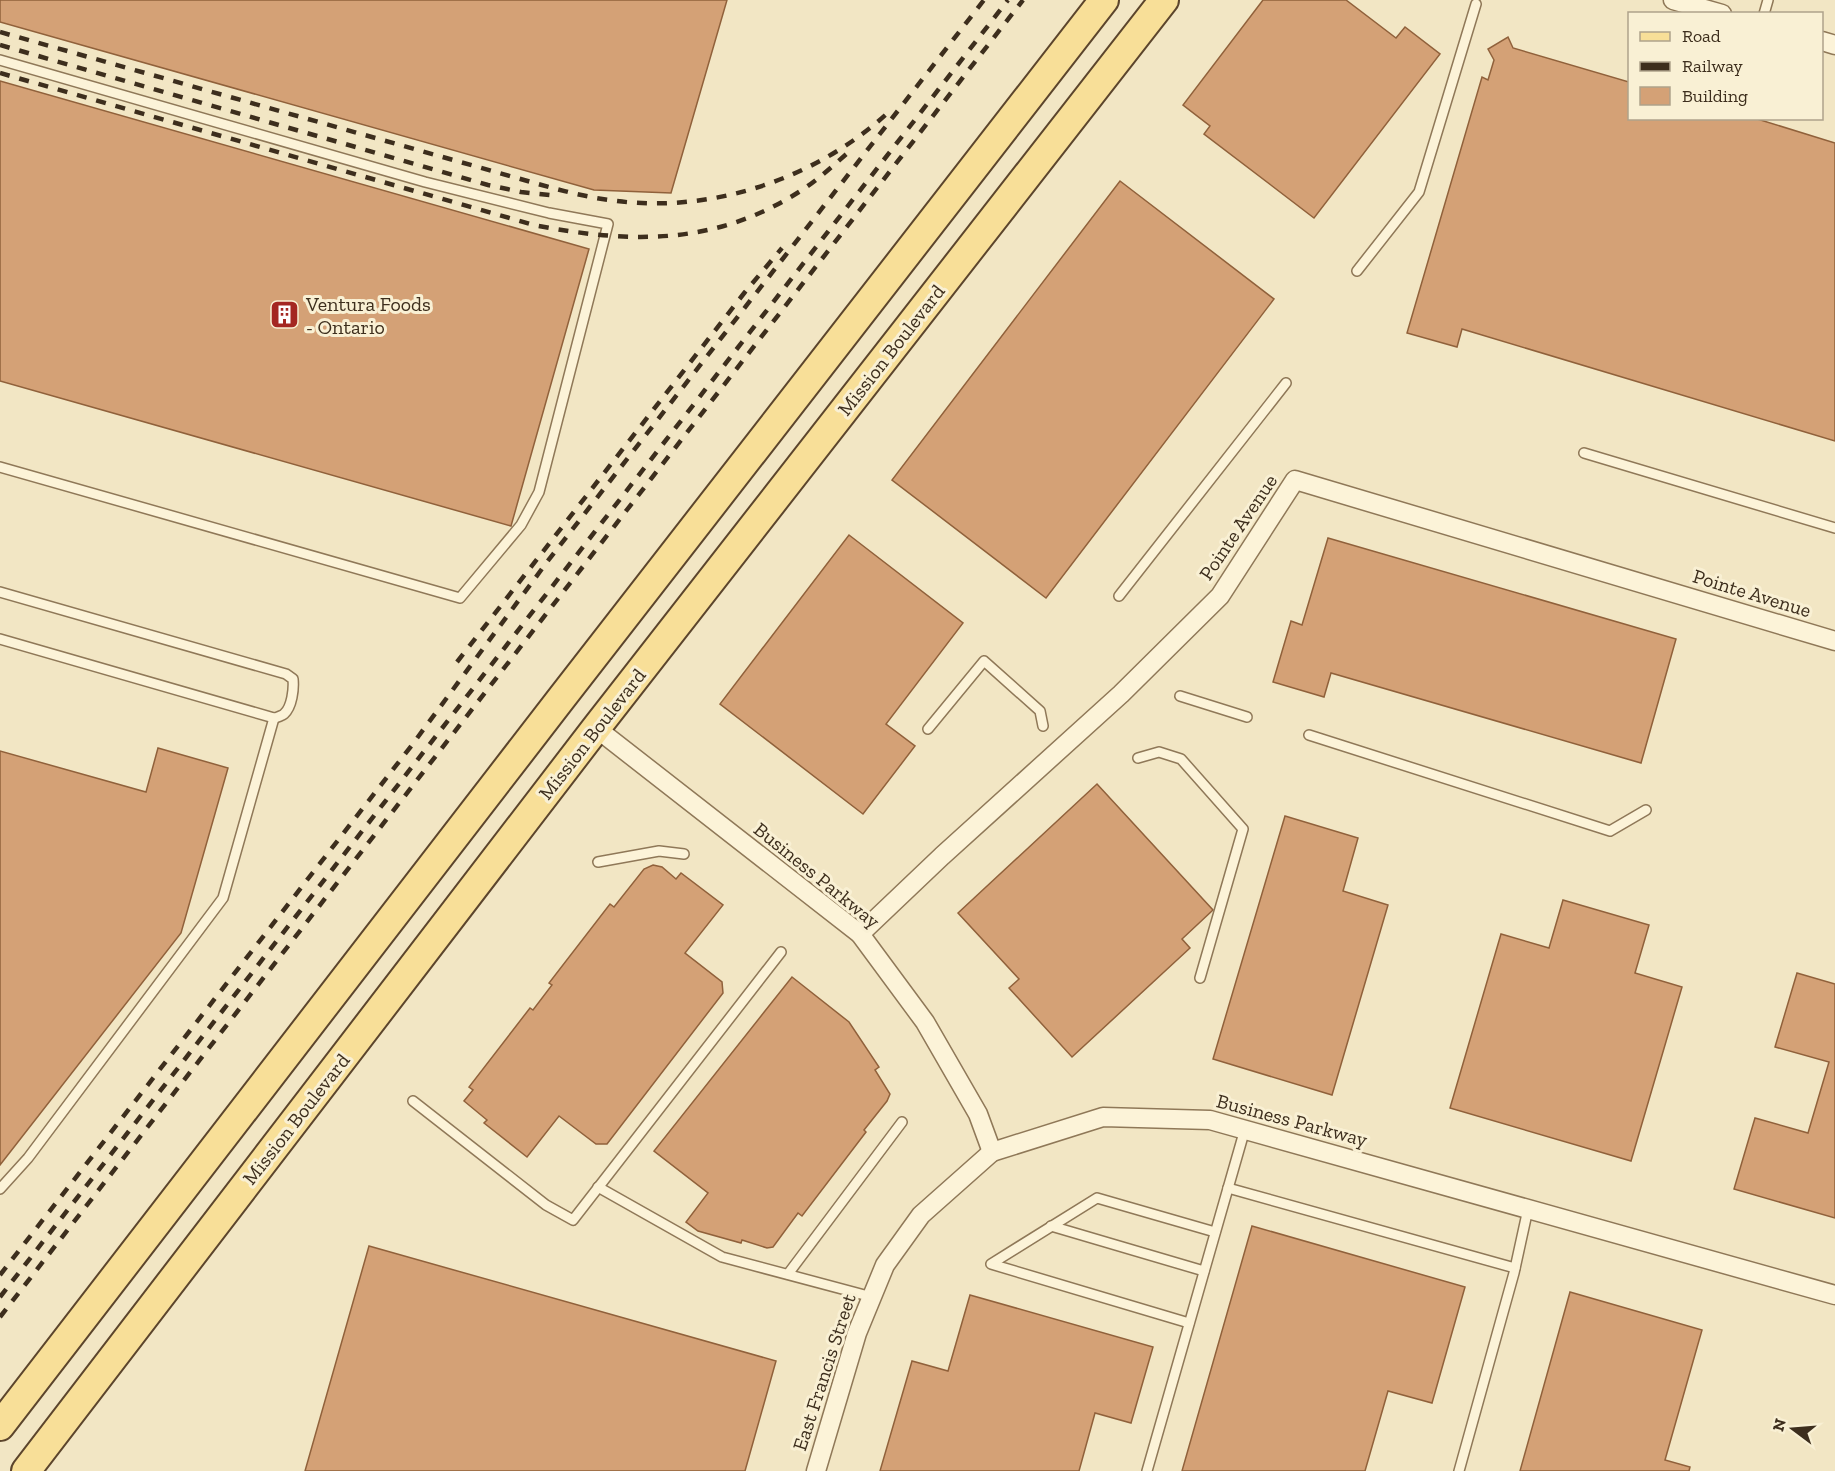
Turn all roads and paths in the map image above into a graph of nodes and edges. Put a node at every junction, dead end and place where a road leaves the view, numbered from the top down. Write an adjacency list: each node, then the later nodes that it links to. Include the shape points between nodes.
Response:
1 (1104, 0): 46 (main road)
2 (1164, 0): 20 (main road, Mission Boulevard)
3 (1673, 0): 5 (street)
4 (1476, 4): 7 (lane, via 1419,192)
5 (1715, 12)
6 (0, 60): 10 (lane, via 425,182 608,224 539,492 521,525 460,598)
7 (1358, 271)
8 (1286, 383): 13 (lane)
9 (1584, 453): 11 (lane)
10 (0, 467)
11 (1835, 528)
12 (0, 592): 18 (lane, via 286,674 293,679 294,688 284,714)
13 (1119, 597)
14 (0, 639): 18 (lane)
15 (1835, 641): 27 (street, Pointe Avenue, via 1295,480 1220,596 1121,694)
16 (1180, 696): 17 (lane)
17 (1247, 717)
18 (274, 718): 36 (lane, via 223,898)
19 (1043, 726): 21 (lane, via 1040,711 984,662)
20 (596, 728): 27 (street, Business Parkway); 47 (main road, Mission Boulevard)
21 (928, 729)
22 (1309, 735): 24 (lane, via 1610,831)
23 (1138, 758): 29 (lane, via 1159,752 1181,759 1243,829)
24 (1646, 810)
25 (684, 854): 26 (lane, via 659,851)
26 (598, 862)
27 (860, 934): 33 (street, Business Parkway, via 925,1022 978,1114)
28 (780, 952): 34 (lane)
29 (1200, 978)
30 (413, 1101): 34 (lane, via 546,1205 573,1220)
31 (902, 1122): 42 (lane)
32 (1245, 1129): 33 (street, Business Parkway, via 1210,1120 1103,1117); 35 (lane); 37 (street, Business Parkway)
33 (992, 1152): 44 (street, East Francis Street, via 921,1215 885,1265)
34 (598, 1187): 42 (lane, via 723,1257)
35 (1228, 1188): 39 (lane); 40 (lane)
36 (0, 1190)
37 (1528, 1209): 40 (lane); 43 (street, Business Parkway)
38 (1051, 1226): 39 (lane, via 1097,1198); 41 (lane); 45 (lane, via 991,1264)
39 (1215, 1232): 41 (lane)
40 (1515, 1268): 50 (lane)
41 (1204, 1271): 45 (lane)
42 (788, 1275): 44 (lane)
43 (1835, 1295)
44 (872, 1297): 48 (street, East Francis Street, via 856,1333)
45 (1189, 1323): 49 (lane)
46 (0, 1426)
47 (26, 1471)
48 (816, 1471)
49 (1147, 1471)
50 (1459, 1471)

